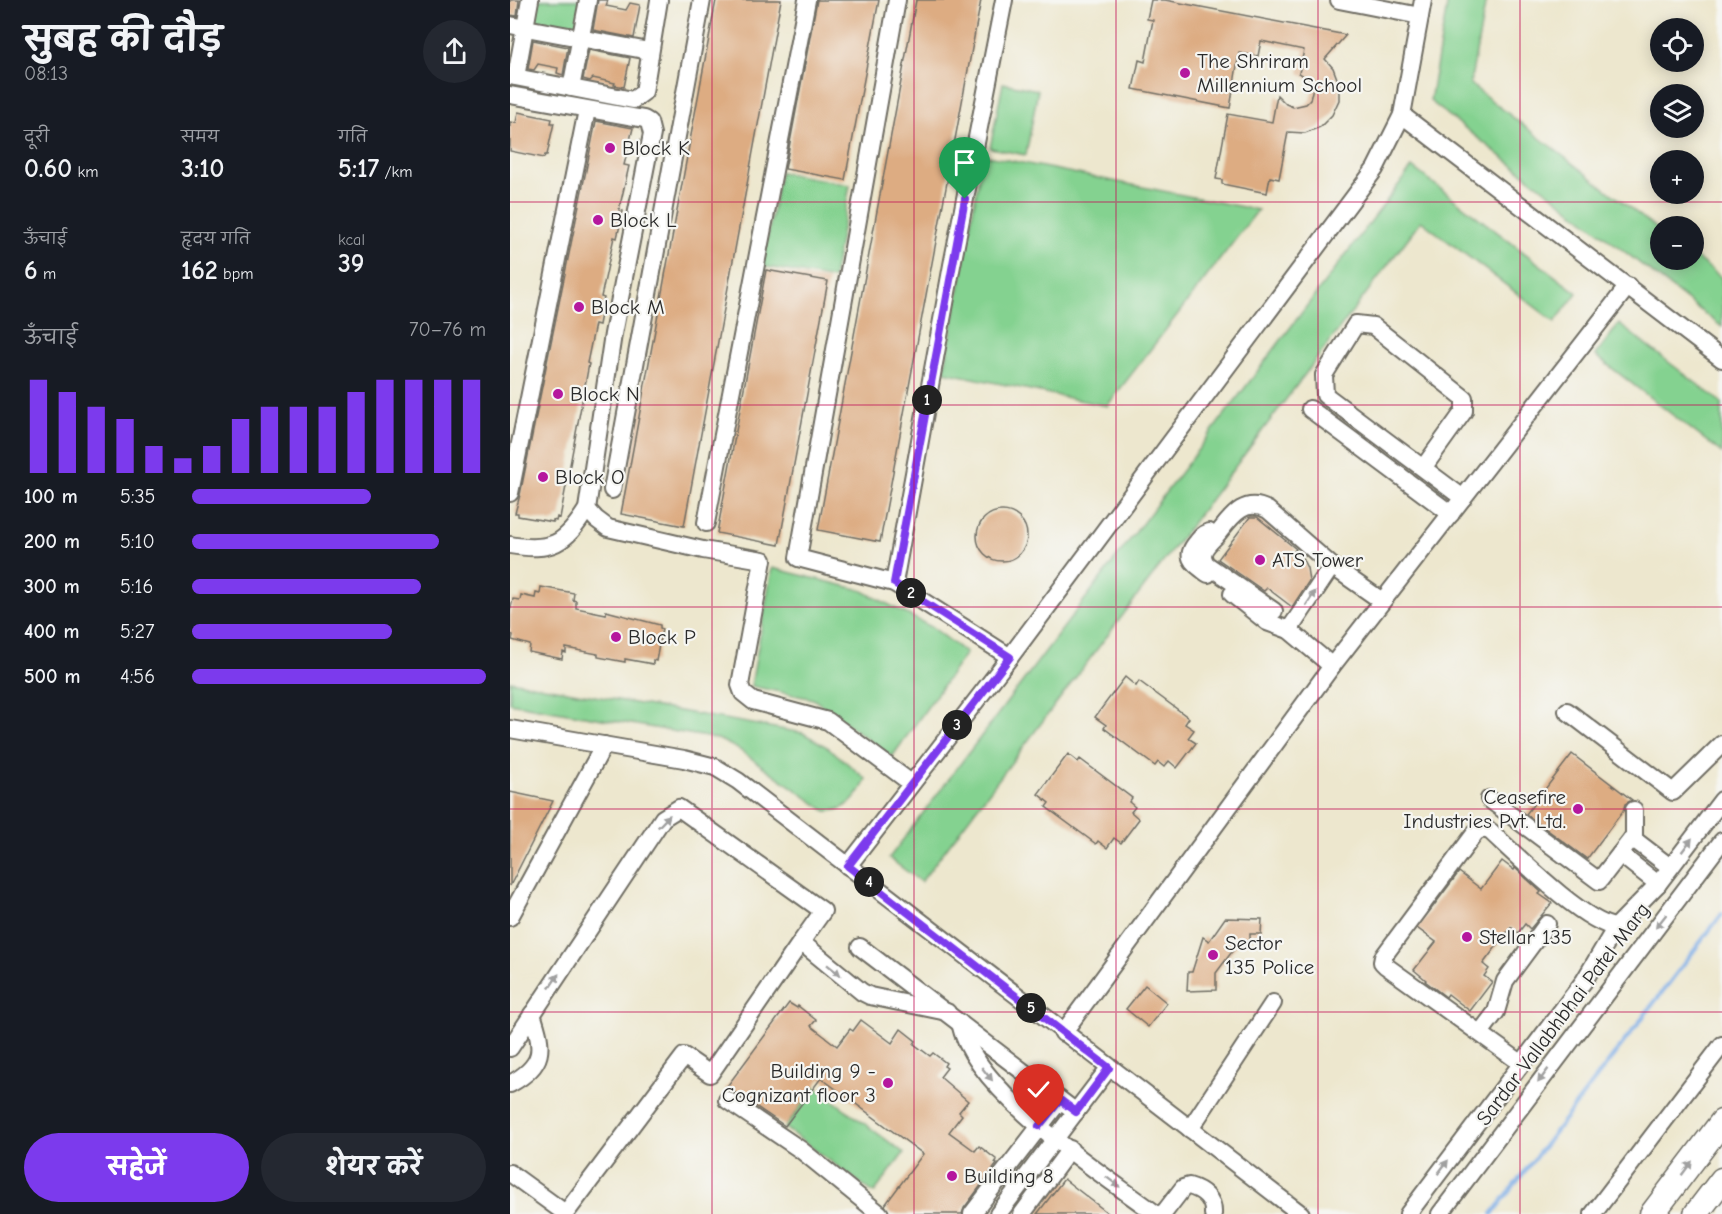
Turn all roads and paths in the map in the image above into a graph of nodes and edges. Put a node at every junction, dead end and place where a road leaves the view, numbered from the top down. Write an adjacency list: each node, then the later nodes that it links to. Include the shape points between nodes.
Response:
1 (530, 0): 11 (street)
2 (588, 0): 12 (street)
3 (654, 0): 4 (street)
4 (659, 0): 13 (street)
5 (702, 0): 23 (street)
6 (807, 0): 28 (street)
7 (897, 0): 32 (street, via 798,558)
8 (1004, 0): 32 (street)
9 (1339, 0): 10 (street)
10 (1421, 8): 18 (street)
11 (517, 26): 12 (street); 14 (street)
12 (580, 38): 13 (street); 15 (street)
13 (649, 51): 15 (street, via 644,92 633,100)
14 (513, 77): 15 (street)
15 (571, 88)
16 (510, 95): 17 (street)
17 (587, 110): 24 (street); 26 (street, via 644,119 650,122 652,134 614,334)
18 (1402, 115): 19 (street); 36 (street, via 1375,169)
19 (1628, 286): 20 (street); 25 (street)
20 (1722, 359)
21 (1310, 409): 27 (street)
22 (1423, 468): 22 (street, via 1325,395 1324,375 1356,324 1373,326 1464,398 1464,411); 25 (street)
23 (612, 490)
24 (510, 493)
25 (1463, 498): 27 (street)
26 (587, 509): 30 (street, via 573,532 563,539 538,549); 42 (street, via 608,528 763,560 740,685 742,693 753,701 828,721)
27 (1451, 514): 33 (street)
28 (706, 523)
29 (1221, 529): 31 (street, via 1232,514 1252,505 1261,506); 34 (street, via 1203,553 1206,564); 35 (street, via 1205,533 1191,549 1193,562 1267,622)
30 (510, 545)
31 (1332, 566): 33 (street); 35 (street, one-way to 31)
32 (894, 583): 36 (street)
33 (1382, 602): 37 (street)
34 (1274, 611)
35 (1289, 630): 37 (street)
36 (1010, 657): 42 (street)
37 (1332, 666): 61 (street)
38 (1566, 711): 40 (street, via 1673,792)
39 (510, 729): 41 (street)
40 (1722, 744)
41 (604, 745): 49 (street, via 716,767); 52 (street)
42 (911, 783): 49 (street)
43 (1489, 799): 48 (street, via 1599,881)
44 (1722, 800): 50 (street, Sardar Vallabhbhai Patel Marg, one-way to 44)
45 (1634, 810): 46 (street)
46 (1632, 838): 48 (street); 50 (street)
47 (1722, 841): 88 (street, Sardar Vallabhbhai Patel Marg, one-way to 88)
48 (1620, 854): 51 (street)
49 (848, 866): 61 (street)
50 (1671, 867): 51 (street, Sardar Vallabhbhai Patel Marg)
51 (1658, 884): 54 (street, Sardar Vallabhbhai Patel Marg)
52 (510, 917)
53 (1547, 924): 62 (street, via 1505,981 1496,1012)
54 (1616, 927): 62 (street, via 1603,924 1551,887 1490,831 1476,832 1382,962); 65 (street, Sardar Vallabhbhai Patel Marg, via 1584,981)
55 (801, 942): 58 (street, one-way to 58, via 870,996); 59 (street, one-way to 55, via 663,818 679,808 823,911); 78 (street, via 710,1074 684,1056)
56 (860, 947): 58 (street)
57 (1273, 1003): 73 (street)
58 (947, 1012): 60 (street)
59 (532, 1014): 64 (street); 67 (street, via 541,1041 536,1063 526,1076)
60 (960, 1023): 69 (street); 72 (street, one-way to 72, via 963,1039 983,1070)
61 (1063, 1033): 66 (street)
62 (1480, 1033): 65 (street)
63 (1722, 1045): 89 (street)
64 (510, 1048)
65 (1521, 1063): 87 (street, Sardar Vallabhbhai Patel Marg, one-way to 65)
66 (1109, 1068): 70 (street); 73 (street)
67 (510, 1084)
68 (727, 1100): 79 (street, via 801,1150)
69 (1060, 1100): 70 (street); 72 (street)
70 (1076, 1112): 74 (street)
71 (1722, 1122): 90 (highway, one-way to 71)
72 (1039, 1126): 74 (street); 80 (street)
73 (1190, 1129): 86 (street)
74 (1056, 1139): 75 (street); 81 (street)
75 (1070, 1149): 82 (street); 83 (street, one-way to 83)
76 (510, 1173): 78 (street)
77 (1722, 1180): 91 (highway)
78 (565, 1213)
79 (880, 1214)
80 (972, 1214)
81 (998, 1214)
82 (1022, 1214)
83 (1156, 1214)
84 (1163, 1214): 85 (street, via 1183,1188 1189,1186 1210,1198)
85 (1213, 1214)
86 (1301, 1214)
87 (1408, 1214)
88 (1440, 1214)
89 (1593, 1214)
90 (1653, 1214)
91 (1696, 1214)

